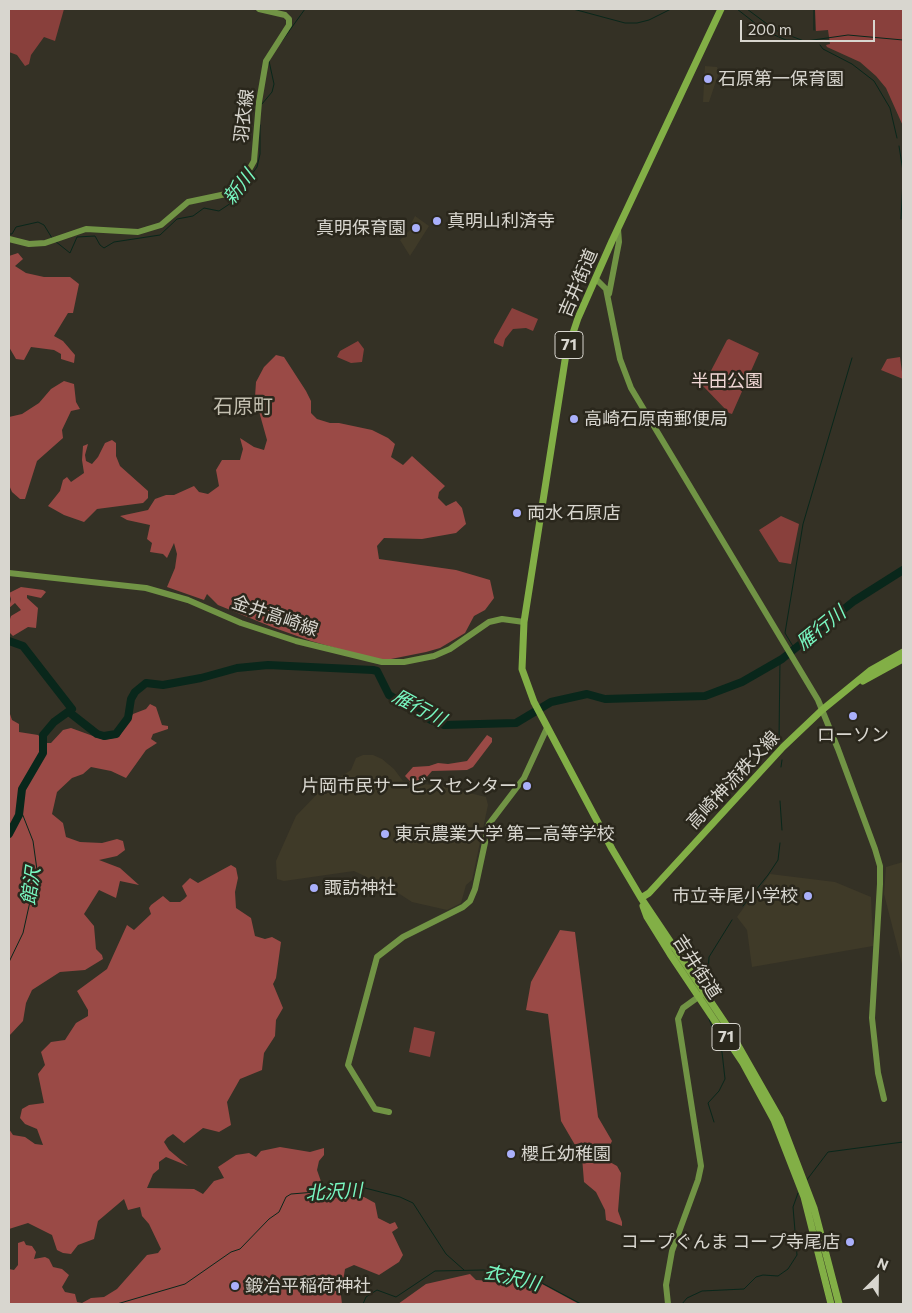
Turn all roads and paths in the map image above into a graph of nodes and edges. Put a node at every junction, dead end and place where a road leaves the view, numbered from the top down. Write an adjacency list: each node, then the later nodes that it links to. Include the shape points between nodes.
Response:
1 (259, 9): 4 (street, 羽衣線, via 285,15 289,25 266,61 254,161 233,189 226,194 188,202 161,225 138,232 86,229 45,243 29,244)
2 (721, 9): 3 (main road, 吉井街道 / 71)
3 (618, 229): 5 (main road, 吉井街道 / 71); 6 (street)
4 (9, 239)
5 (596, 279): 6 (street, via 606,289); 8 (main road, 吉井街道 / 71, via 566,354)
6 (609, 298): 12 (street, via 608,310 614,335 631,388)
7 (9, 574): 8 (street, 金井高崎線, via 146,588 188,600 241,623 296,641 382,662 404,662 434,656 489,622 502,619)
8 (524, 622): 13 (main road, 吉井街道 / 71, via 522,668 528,691)
9 (903, 652): 11 (main road, 高崎神流秩父線, via 871,670)
10 (903, 659): 11 (main road, 高崎神流秩父線)
11 (852, 687): 12 (main road, 高崎神流秩父線)
12 (822, 710): 14 (main road, 高崎神流秩父線); 16 (street, via 880,866 872,1018)
13 (547, 728): 14 (main road, 吉井街道 / 71); 17 (street, via 524,778 489,824 470,901 403,937 377,957 348,1065 375,1109)
14 (641, 898): 15 (main road, 吉井街道 / 71)
15 (701, 995): 18 (street, via 679,1012 678,1019 701,1166 672,1251 666,1285); 19 (main road, 吉井街道 / 71, via 774,1120 804,1197); 20 (main road, 吉井街道 / 71, via 765,1090 780,1119 807,1187)
16 (884, 1099)
17 (389, 1112)
18 (668, 1304)
19 (831, 1304)
20 (839, 1304)

